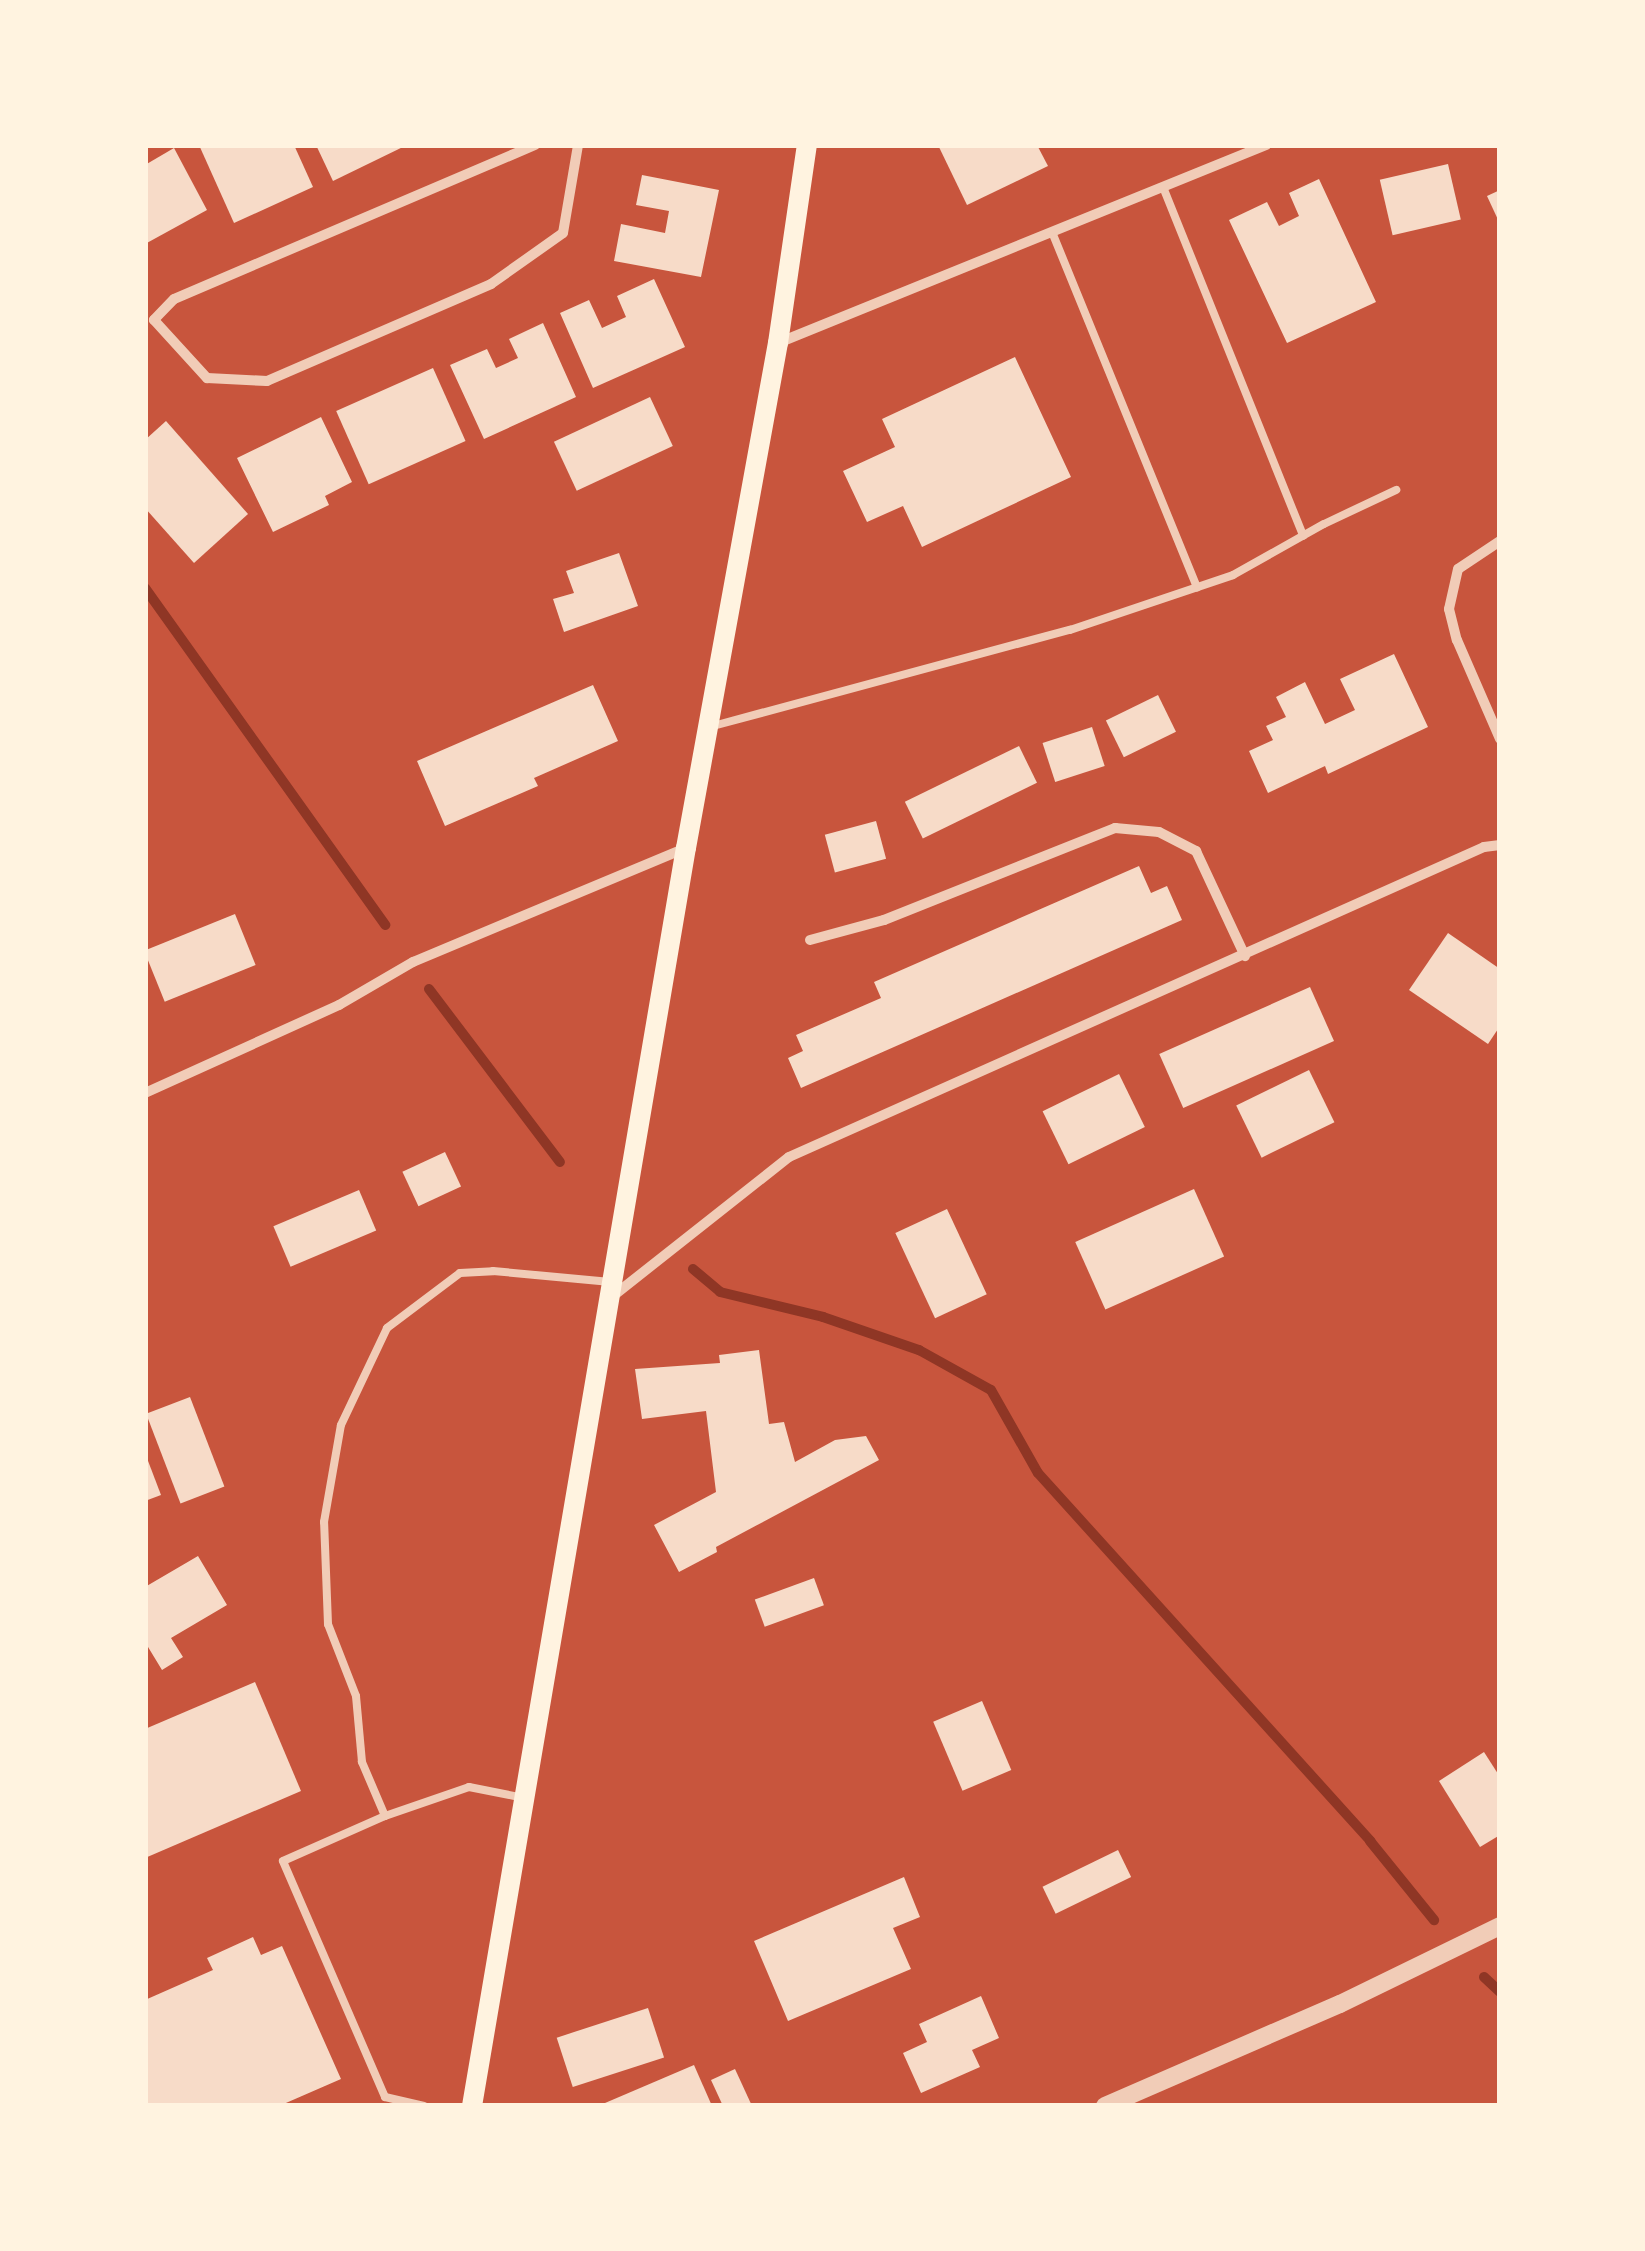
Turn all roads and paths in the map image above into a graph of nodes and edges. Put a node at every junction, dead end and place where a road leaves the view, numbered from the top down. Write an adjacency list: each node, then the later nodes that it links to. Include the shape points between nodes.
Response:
1 (536, 145): 2 (street, via 174,300 154,320 208,378 268,382 491,284 562,233)
2 (578, 145)
3 (807, 145): 7 (main road)
4 (1266, 145): 5 (street)
5 (1163, 187): 6 (street); 9 (lane)
6 (1052, 232): 7 (street); 11 (lane)
7 (778, 342): 12 (main road)
8 (1396, 490): 9 (lane)
9 (1303, 536): 11 (lane)
10 (1500, 540): 13 (street, via 1458,569 1450,609 1456,640)
11 (1197, 588): 12 (lane, via 1070,630)
12 (709, 728): 15 (main road)
13 (1500, 739)
14 (1500, 845): 17 (street)
15 (686, 848): 18 (street, via 413,962 339,1005); 19 (main road)
16 (810, 940): 17 (street, via 884,920 1115,828 1160,832 1196,851)
17 (1245, 956): 19 (street, via 789,1157)
18 (145, 1093)
19 (614, 1289): 20 (main road); 21 (lane, via 493,1271 460,1273 387,1328 341,1425 324,1522 328,1624 356,1696 362,1762)
20 (524, 1798): 21 (lane, via 469,1788); 25 (main road)
21 (385, 1816): 23 (lane, via 283,1861)
22 (1500, 1926): 26 (street)
23 (382, 2102): 24 (lane)
24 (424, 2106)
25 (472, 2106)
26 (1104, 2106)

